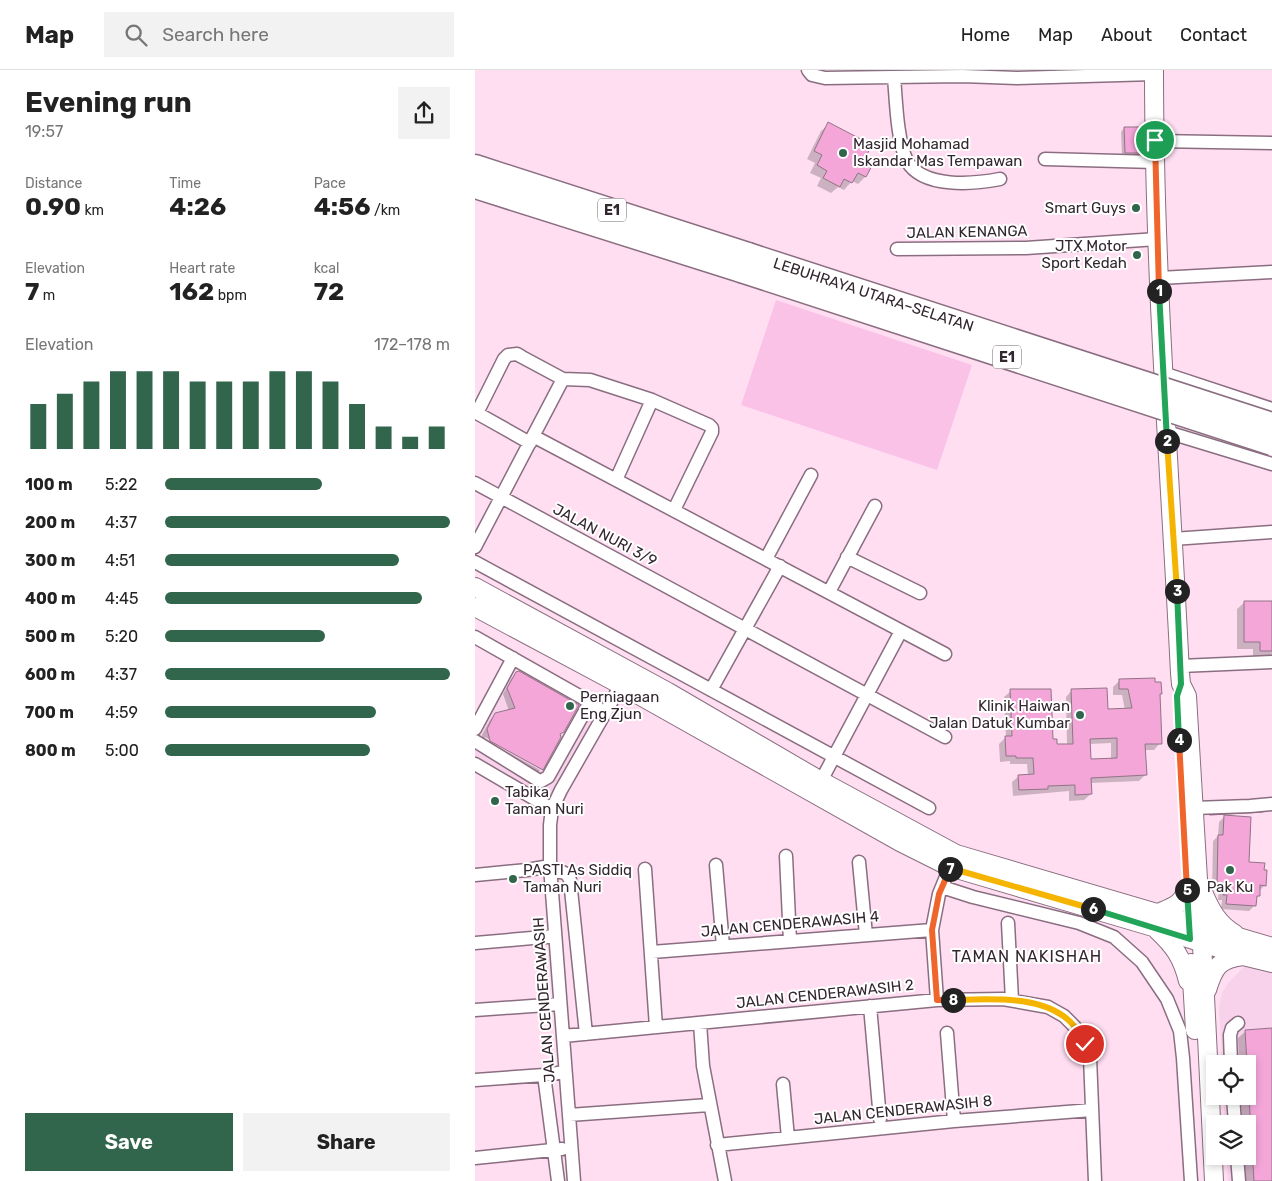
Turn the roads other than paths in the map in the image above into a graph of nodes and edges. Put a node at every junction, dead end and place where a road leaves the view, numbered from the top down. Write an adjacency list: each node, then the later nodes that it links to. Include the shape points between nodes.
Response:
1 (808, 70): 3 (street, via 812,76 825,78)
2 (1154, 72): 3 (street, via 1017,78); 4 (main road)
3 (894, 77): 9 (street, via 903,150 913,169 953,183)
4 (1155, 140): 5 (street); 7 (main road)
5 (1272, 143)
6 (1045, 159): 7 (street)
7 (1155, 162): 11 (main road)
8 (475, 166): 13 (highway, LEBUHRAYA UTARA–SELATAN / E1)
9 (1001, 179)
10 (475, 187): 13 (highway, LEBUHRAYA UTARA–SELATAN / E1)
11 (1157, 239): 12 (street, JALAN KENANGA, via 1025,248); 15 (main road)
12 (897, 249)
13 (745, 262): 21 (highway, LEBUHRAYA UTARA–SELATAN / E1, bridge); 24 (highway, LEBUHRAYA UTARA–SELATAN / E1, bridge)
14 (1272, 272): 15 (street)
15 (1159, 278): 16 (main road)
16 (1163, 373): 19 (street); 22 (main road)
17 (563, 379): 18 (street, via 590,380); 20 (street, via 517,354 508,355); 23 (street)
18 (652, 400): 27 (street); 31 (street, via 712,428)
19 (1272, 408)
20 (476, 412): 23 (street)
21 (1272, 424)
22 (1167, 432): 25 (street); 33 (main road)
23 (531, 439): 27 (street); 29 (street)
24 (1272, 444)
25 (1272, 464)
26 (811, 475): 36 (street)
27 (616, 480): 31 (street)
28 (475, 483): 29 (street, JALAN NURI 3/9)
29 (501, 497): 34 (street); 43 (street, JALAN NURI 3/9)
30 (875, 506): 35 (street)
31 (674, 510): 36 (street)
32 (1272, 532): 33 (street)
33 (1173, 539): 49 (main road)
34 (475, 547)
35 (847, 557): 40 (street); 41 (street)
36 (765, 559): 38 (street)
37 (475, 562): 51 (street)
38 (780, 566): 40 (street); 43 (street)
39 (475, 587): 62 (main road, via 668,692)
40 (829, 592): 44 (street)
41 (920, 593)
42 (475, 607): 50 (main road)
43 (745, 629): 51 (street); 53 (street, JALAN NURI 3/9)
44 (901, 631): 46 (street); 53 (street)
45 (475, 638): 47 (street)
46 (945, 654)
47 (513, 658): 54 (street); 56 (street)
48 (1272, 662): 49 (street)
49 (1180, 666): 52 (main road)
50 (621, 685): 55 (street, JALAN CENDERAWASIH); 71 (main road)
51 (711, 690): 59 (street)
52 (1179, 690): 66 (main road, via 1187,696); 75 (main road)
53 (867, 695): 57 (street, JALAN NURI 3/9); 59 (street)
54 (590, 702): 55 (street); 61 (street, via 548,777 541,781)
55 (606, 711): 67 (street, JALAN CENDERAWASIH)
56 (475, 729)
57 (945, 737)
58 (475, 741): 61 (street)
59 (835, 756): 62 (street); 65 (street)
60 (475, 764): 63 (street)
61 (534, 777): 63 (street)
62 (821, 781): 77 (main road, via 957,854)
63 (525, 793): 67 (street)
64 (1272, 804): 66 (street)
65 (929, 808)
66 (1194, 808): 75 (main road)
67 (553, 809): 72 (street, JALAN CENDERAWASIH)
68 (786, 856): 83 (street)
69 (859, 862): 81 (street)
70 (716, 865): 85 (street)
71 (950, 868): 76 (street); 77 (main road)
72 (550, 869): 74 (street); 82 (street, JALAN CENDERAWASIH); 100 (street, via 564,872 571,880)
73 (645, 869): 88 (street)
74 (475, 875)
75 (1193, 883): 77 (main road, via 1181,902); 80 (main road); 87 (main road, via 1219,922)
76 (942, 887): 79 (street); 122 (street, via 1079,923 1114,937 1142,962 1167,999 1180,1031)
77 (1155, 920): 80 (main road); 92 (main road, via 1179,954)
78 (1009, 923): 91 (street)
79 (932, 930): 81 (street, JALAN CENDERAWASIH 4); 90 (street)
80 (1196, 933): 87 (main road); 92 (main road)
81 (866, 934): 83 (street, JALAN CENDERAWASIH 4)
82 (555, 936): 84 (street); 93 (street, JALAN CENDERAWASIH)
83 (790, 941): 85 (street, JALAN CENDERAWASIH 4)
84 (475, 942)
85 (723, 946): 88 (street, JALAN CENDERAWASIH 4)
86 (1272, 947): 87 (main road)
87 (1245, 948): 89 (main road); 92 (main road, via 1217,966)
88 (652, 952): 98 (street)
89 (1272, 963)
90 (937, 1000): 91 (street, JALAN CENDERAWASIH 2); 94 (street, JALAN CENDERAWASIH 2)
91 (1012, 1000): 108 (street, JALAN CENDERAWASIH 2, via 1048,1007 1075,1027 1090,1057)
92 (1200, 1001): 123 (main road); 124 (main road)
93 (560, 1004): 95 (street); 101 (street, JALAN CENDERAWASIH)
94 (870, 1006): 96 (street, JALAN CENDERAWASIH 2); 110 (street)
95 (475, 1010)
96 (700, 1023): 98 (street, JALAN CENDERAWASIH 2); 107 (street)
97 (1238, 1023): 102 (street, via 1230,1035)
98 (656, 1027): 100 (street, JALAN CENDERAWASIH 2)
99 (947, 1033): 111 (street)
100 (586, 1034): 101 (street, JALAN CENDERAWASIH 2)
101 (563, 1036): 103 (street, JALAN CENDERAWASIH)
102 (1231, 1055)
103 (565, 1072): 104 (street); 109 (street, JALAN CENDERAWASIH)
104 (544, 1075): 105 (street); 115 (street)
105 (475, 1080)
106 (783, 1084): 112 (street)
107 (709, 1105): 109 (street); 113 (street)
108 (1092, 1110): 111 (street, JALAN CENDERAWASIH 8); 121 (street, JALAN CENDERAWASIH 2)
109 (569, 1115): 114 (street, JALAN CENDERAWASIH)
110 (880, 1119)
111 (954, 1121): 112 (street, JALAN CENDERAWASIH 8)
112 (788, 1138): 113 (street, JALAN CENDERAWASIH 8)
113 (717, 1145): 120 (street)
114 (571, 1148): 115 (street); 119 (street, JALAN CENDERAWASIH)
115 (554, 1150): 116 (street); 118 (street)
116 (475, 1158)
117 (1238, 1165): 125 (street)
118 (558, 1181)
119 (574, 1181)
120 (725, 1181)
121 (1095, 1181)
122 (1191, 1181)
123 (1203, 1181)
124 (1214, 1181)
125 (1239, 1181)

